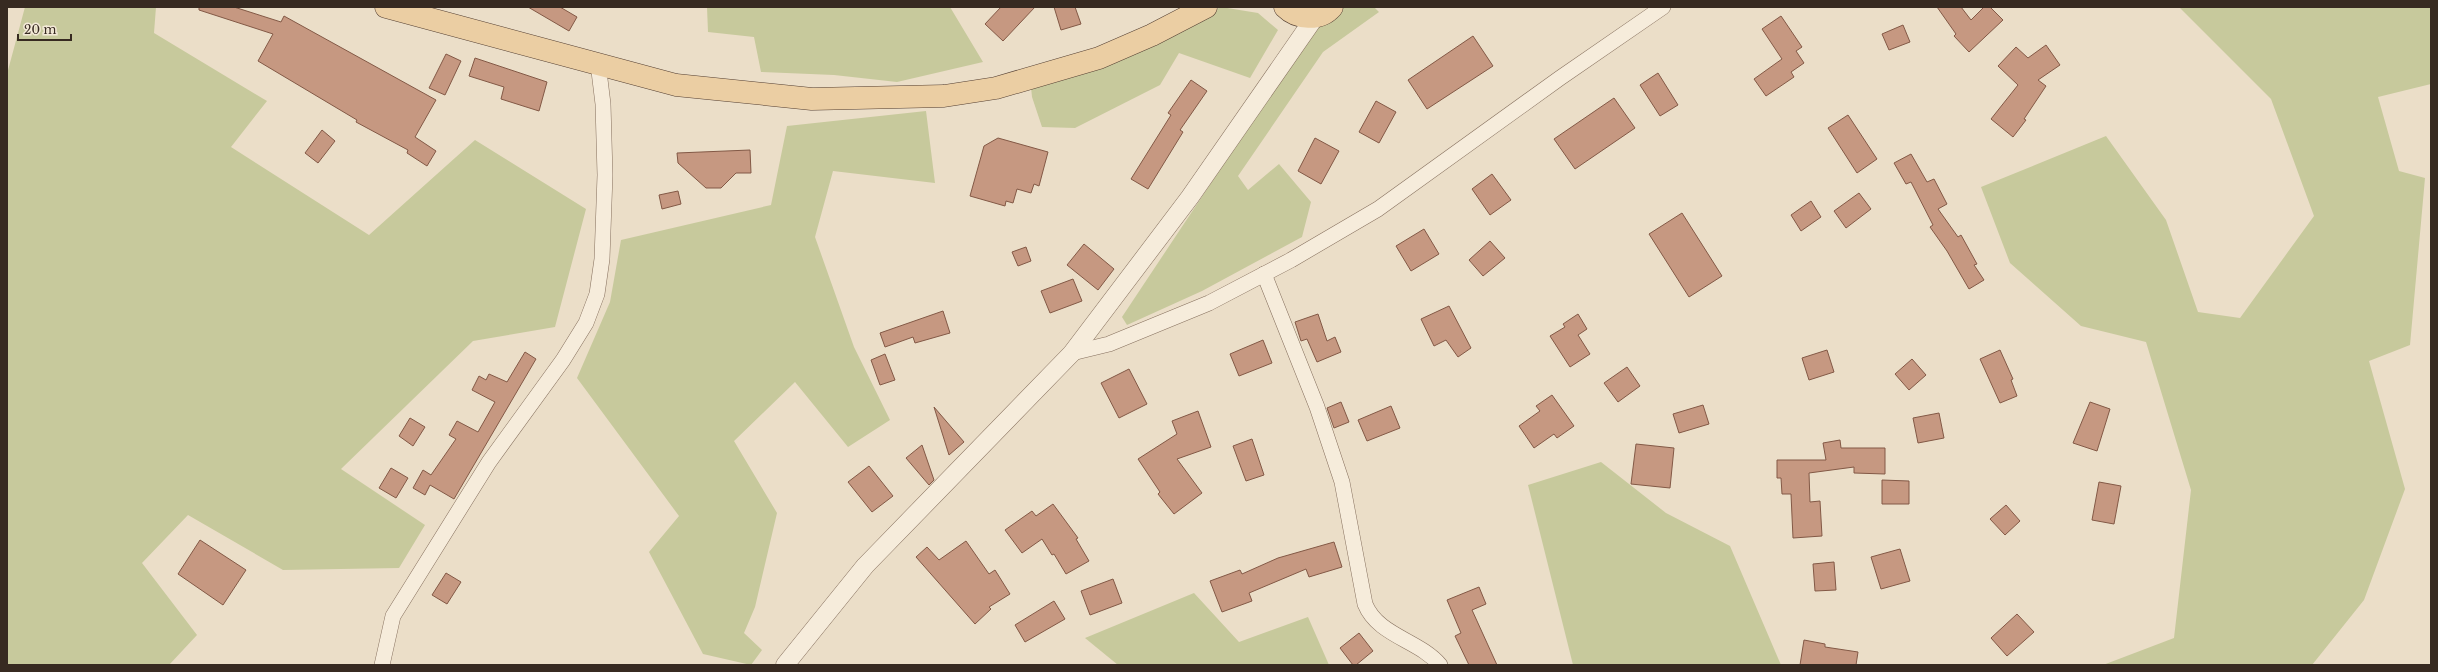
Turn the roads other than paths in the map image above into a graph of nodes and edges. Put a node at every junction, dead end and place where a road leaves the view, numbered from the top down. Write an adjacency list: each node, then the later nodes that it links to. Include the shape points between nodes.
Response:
1 (386, 7): 6 (main road)
2 (1206, 7): 6 (main road, via 1152,36 1099,58 996,88 944,96 812,99 752,94 676,85)
3 (1285, 7): 5 (main road, via 1299,16)
4 (1663, 7): 7 (street, via 1378,209)
5 (1324, 12): 8 (street, via 1190,197)
6 (598, 63): 9 (street, via 603,104 605,175 602,259 597,294 586,323 563,360 489,462 393,616)
7 (1264, 274): 8 (street, via 1209,303 1109,344); 11 (street, via 1317,407 1342,482 1365,604 1370,616 1380,626 1427,653)
8 (1072, 353): 10 (street, via 865,566)
9 (382, 665)
10 (785, 665)
11 (1440, 665)

